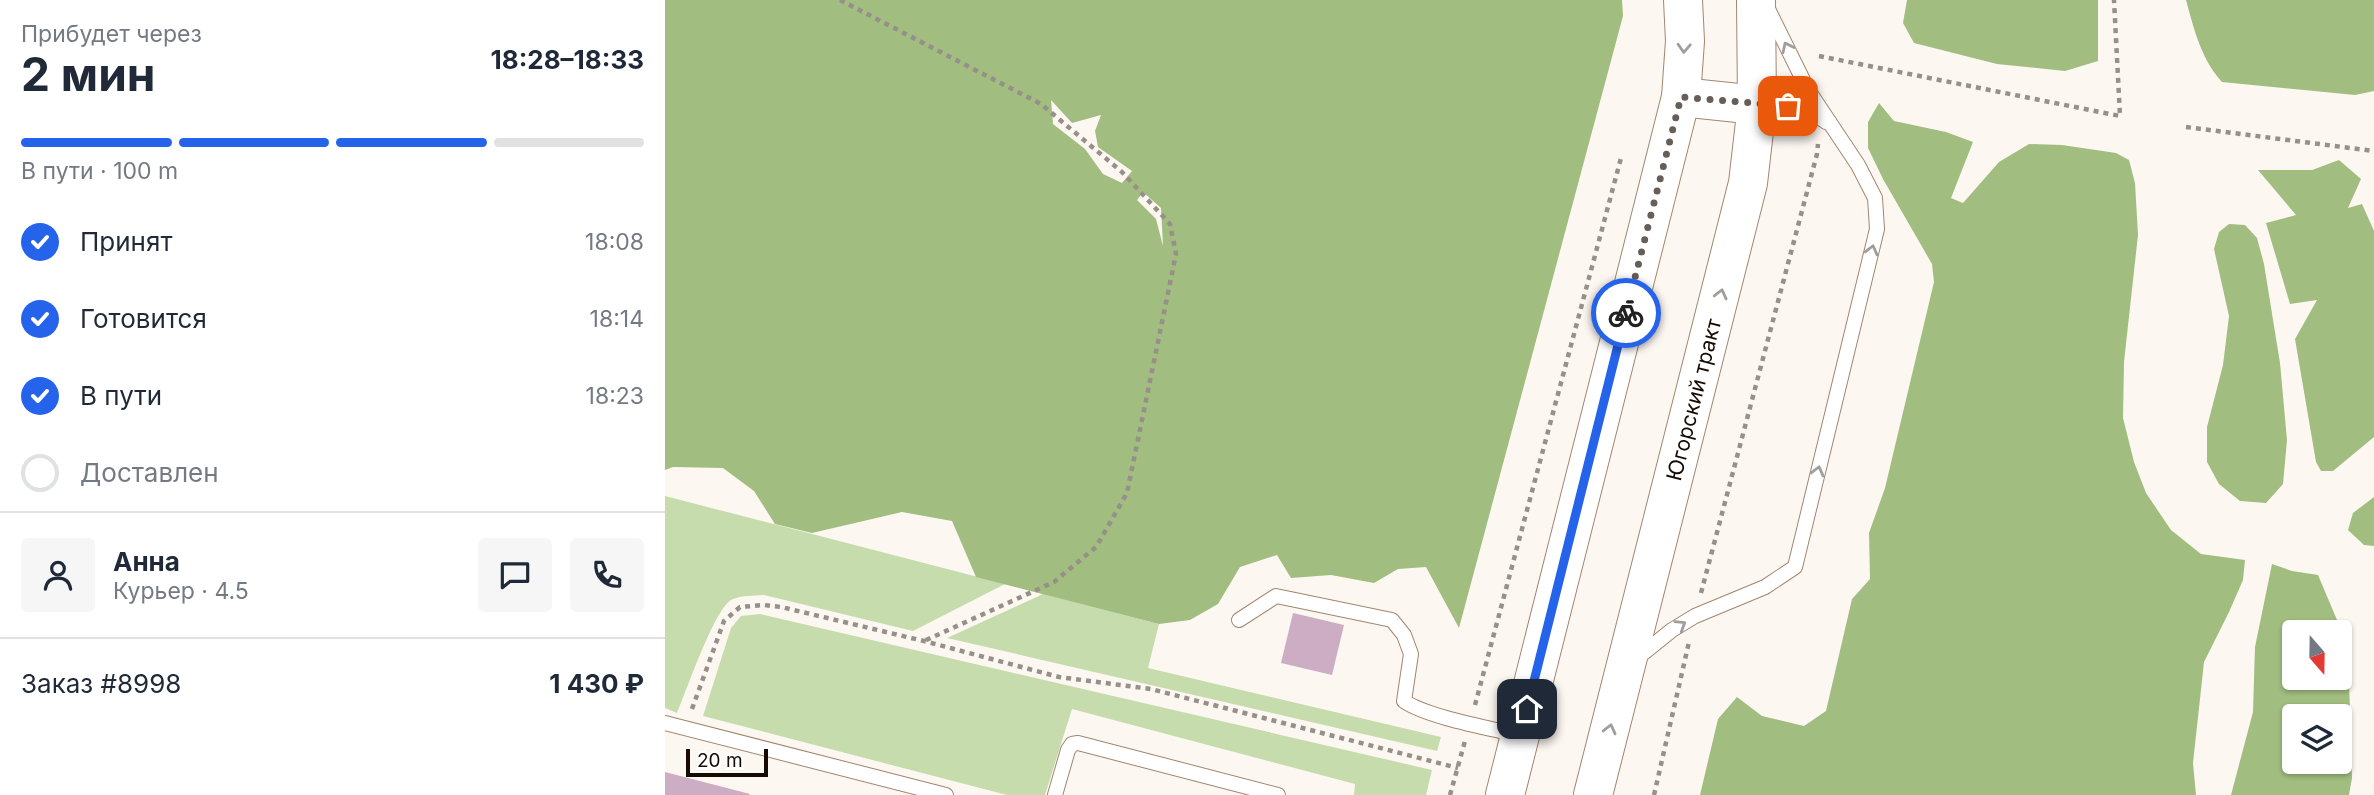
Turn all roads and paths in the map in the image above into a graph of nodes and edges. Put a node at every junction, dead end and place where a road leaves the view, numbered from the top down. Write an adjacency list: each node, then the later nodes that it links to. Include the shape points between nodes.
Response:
1 (840, 0): 16 (path, via 1041,104 1122,172 1170,224 1176,254 1127,493 1096,547 1054,582)
2 (1683, 0): 7 (main road, one-way to 7)
3 (1756, 0): 8 (main road, Югорский тракт)
4 (1763, 0): 10 (lane, one-way to 4, via 1808,90)
5 (2114, 0): 6 (path, via 2120,116)
6 (1819, 56)
7 (1681, 97): 8 (main road); 21 (main road)
8 (1757, 104): 9 (lane); 17 (main road, Югорский тракт, one-way to 8, via 1748,183)
9 (1815, 113): 10 (lane); 14 (path, via 1817,154)
10 (1833, 127): 14 (lane, one-way to 10, via 1765,587 1795,568 1877,229 1875,198)
11 (2186, 127): 12 (path)
12 (2374, 151)
13 (1621, 158): 19 (path)
14 (1695, 616): 17 (lane, one-way to 14); 29 (path)
15 (1239, 620): 19 (lane, via 1276,596 1392,620 1411,654 1404,701)
16 (924, 641): 20 (path, via 781,607 740,607 724,621); 22 (path, via 1059,677 1151,688)
17 (1626, 666): 28 (main road, Югорский тракт, one-way to 17)
18 (665, 723): 20 (lane)
19 (1470, 723): 21 (lane); 22 (path)
20 (687, 727): 23 (lane)
21 (1520, 736): 27 (main road)
22 (1458, 768): 26 (path)
23 (946, 795)
24 (1055, 795): 25 (lane, via 1068,750 1078,743)
25 (1278, 795)
26 (1450, 795)
27 (1505, 795)
28 (1594, 795)
29 (1654, 795)

